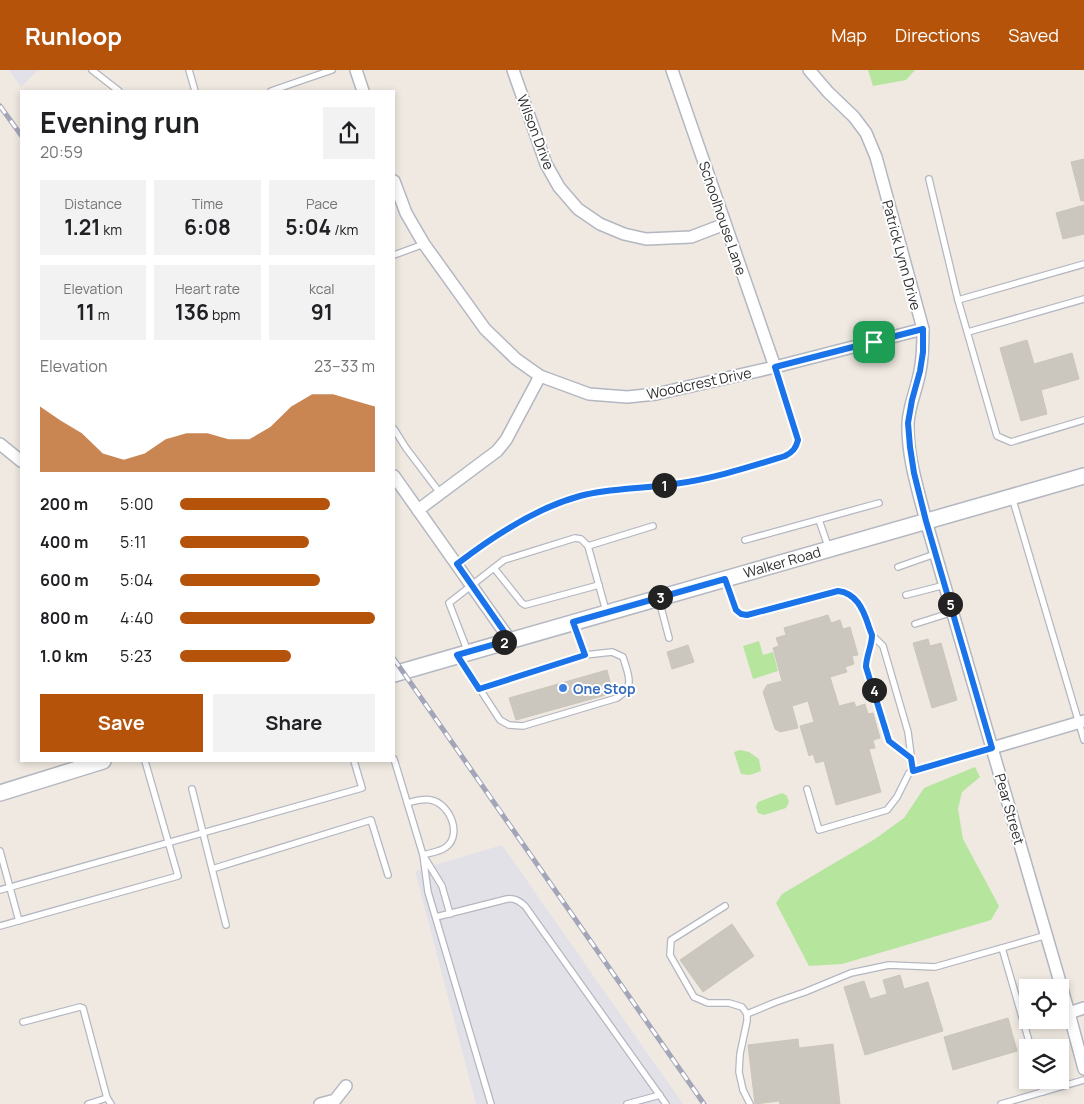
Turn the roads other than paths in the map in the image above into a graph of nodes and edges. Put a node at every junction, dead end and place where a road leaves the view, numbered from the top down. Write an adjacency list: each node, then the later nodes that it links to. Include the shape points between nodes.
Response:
1 (92, 70): 8 (lane)
2 (189, 70): 9 (lane)
3 (332, 70): 10 (lane)
4 (356, 70): 11 (street)
5 (513, 70): 14 (street, Wilson Drive, via 546,164 559,187 578,209 600,224 646,239 691,237)
6 (672, 70): 14 (street, Schoolhouse Lane)
7 (809, 70): 20 (street, Patrick Lynn Drive, via 866,133 876,156)
8 (118, 90)
9 (195, 90)
10 (275, 90)
11 (363, 90)
12 (929, 179): 19 (lane)
13 (395, 184): 15 (street, Woodcrest Drive, via 406,213)
14 (726, 224): 22 (street, Schoolhouse Lane)
15 (424, 244): 16 (lane); 23 (street, Woodcrest Drive, via 485,328 516,359)
16 (395, 255)
17 (1084, 264): 19 (lane)
18 (1084, 299): 21 (lane)
19 (958, 300): 21 (lane)
20 (923, 329): 22 (street, Woodcrest Drive); 35 (street, Patrick Lynn Drive, via 920,371 908,423 911,456)
21 (968, 332): 24 (lane, via 997,436 1011,442)
22 (775, 367): 23 (street, Woodcrest Drive, via 656,394 627,397 589,394); 41 (lane, via 798,440 792,452 699,480 580,496 538,512)
23 (540, 376): 30 (street, via 497,451)
24 (1084, 420)
25 (395, 432): 30 (lane)
26 (0, 444): 27 (street)
27 (20, 460)
28 (1084, 476): 31 (street, Walker Road)
29 (395, 477): 33 (street)
30 (440, 493): 33 (street)
31 (1012, 496): 35 (street, Walker Road); 61 (lane)
32 (879, 503): 34 (lane)
33 (418, 510): 41 (street)
34 (819, 520): 37 (lane); 39 (lane)
35 (926, 521): 39 (street, Walker Road); 40 (street, Pear Street)
36 (653, 526): 38 (lane)
37 (745, 540)
38 (588, 546): 43 (lane, via 575,538 504,560); 45 (lane)
39 (829, 549): 44 (street, Walker Road)
40 (936, 554): 42 (lane); 46 (street, Pear Street)
41 (457, 564): 47 (street)
42 (898, 567)
43 (494, 568): 45 (lane, via 525,605); 47 (lane)
44 (725, 579): 49 (street, Walker Road); 54 (lane, via 736,610 747,615 844,592 864,610)
45 (599, 585): 51 (lane)
46 (945, 585): 48 (lane); 50 (street, Pear Street)
47 (472, 586): 56 (street); 57 (lane, via 449,603)
48 (906, 595)
49 (658, 598): 51 (street, Walker Road); 55 (lane)
50 (953, 612): 53 (lane); 63 (street, Pear Street)
51 (606, 613): 52 (street, Walker Road)
52 (573, 622): 56 (street, Walker Road); 58 (lane)
53 (915, 624)
54 (872, 634): 64 (lane, via 883,646 908,732); 64 (lane, via 866,667 889,741)
55 (669, 638)
56 (510, 640): 57 (street, Walker Road)
57 (462, 654): 59 (street, Walker Road); 60 (lane)
58 (585, 655): 60 (lane); 60 (lane, via 612,652 624,657 630,681 626,693 522,726 500,720)
59 (395, 674)
60 (479, 689)
61 (1081, 722): 62 (lane); 63 (street)
62 (1084, 740)
63 (992, 748): 69 (lane); 88 (street, Pear Street)
64 (911, 758): 69 (lane)
65 (100, 762): 72 (street)
66 (145, 762): 75 (lane)
67 (354, 762): 74 (lane, via 362,788)
68 (395, 762): 73 (lane)
69 (913, 771): 71 (lane, via 887,810 819,830)
70 (192, 789): 74 (lane)
71 (808, 789)
72 (0, 793)
73 (407, 803): 77 (lane); 77 (lane, via 430,799 440,803 453,824 450,842 443,849)
74 (203, 833): 75 (lane); 78 (lane)
75 (168, 842): 80 (lane); 85 (lane, via 178,876)
76 (0, 851): 80 (lane)
77 (424, 855): 83 (lane, via 442,886); 84 (lane, via 428,892)
78 (212, 869): 79 (lane, via 371,820); 86 (lane)
79 (388, 875)
80 (10, 887): 81 (lane); 85 (lane)
81 (0, 890)
82 (724, 906): 93 (lane, via 671,940 670,956 694,997 708,1003 742,1007)
83 (450, 914): 84 (lane); 101 (lane, via 513,898 525,906)
84 (436, 917): 105 (lane)
85 (19, 921): 87 (lane)
86 (226, 925)
87 (0, 926)
88 (1047, 935): 89 (lane); 90 (street, Pear Street)
89 (1002, 948): 93 (lane, via 935,967 889,965 851,973); 95 (lane)
90 (1059, 979)
91 (1084, 1008): 92 (street)
92 (1069, 1013): 96 (street, Pear Street)
93 (746, 1014): 108 (lane, via 739,1072)
94 (23, 1022): 102 (lane, via 83,1008)
95 (1028, 1039)
96 (1084, 1069)
97 (1084, 1080): 100 (lane)
98 (346, 1086): 104 (street, via 335,1100)
99 (1042, 1089): 100 (lane)
100 (1043, 1092): 109 (lane)
101 (660, 1095): 106 (lane); 107 (lane)
102 (109, 1101): 103 (lane)
103 (88, 1104)
104 (320, 1104)
105 (491, 1104)
106 (627, 1104)
107 (666, 1104)
108 (750, 1104)
109 (1001, 1104)

